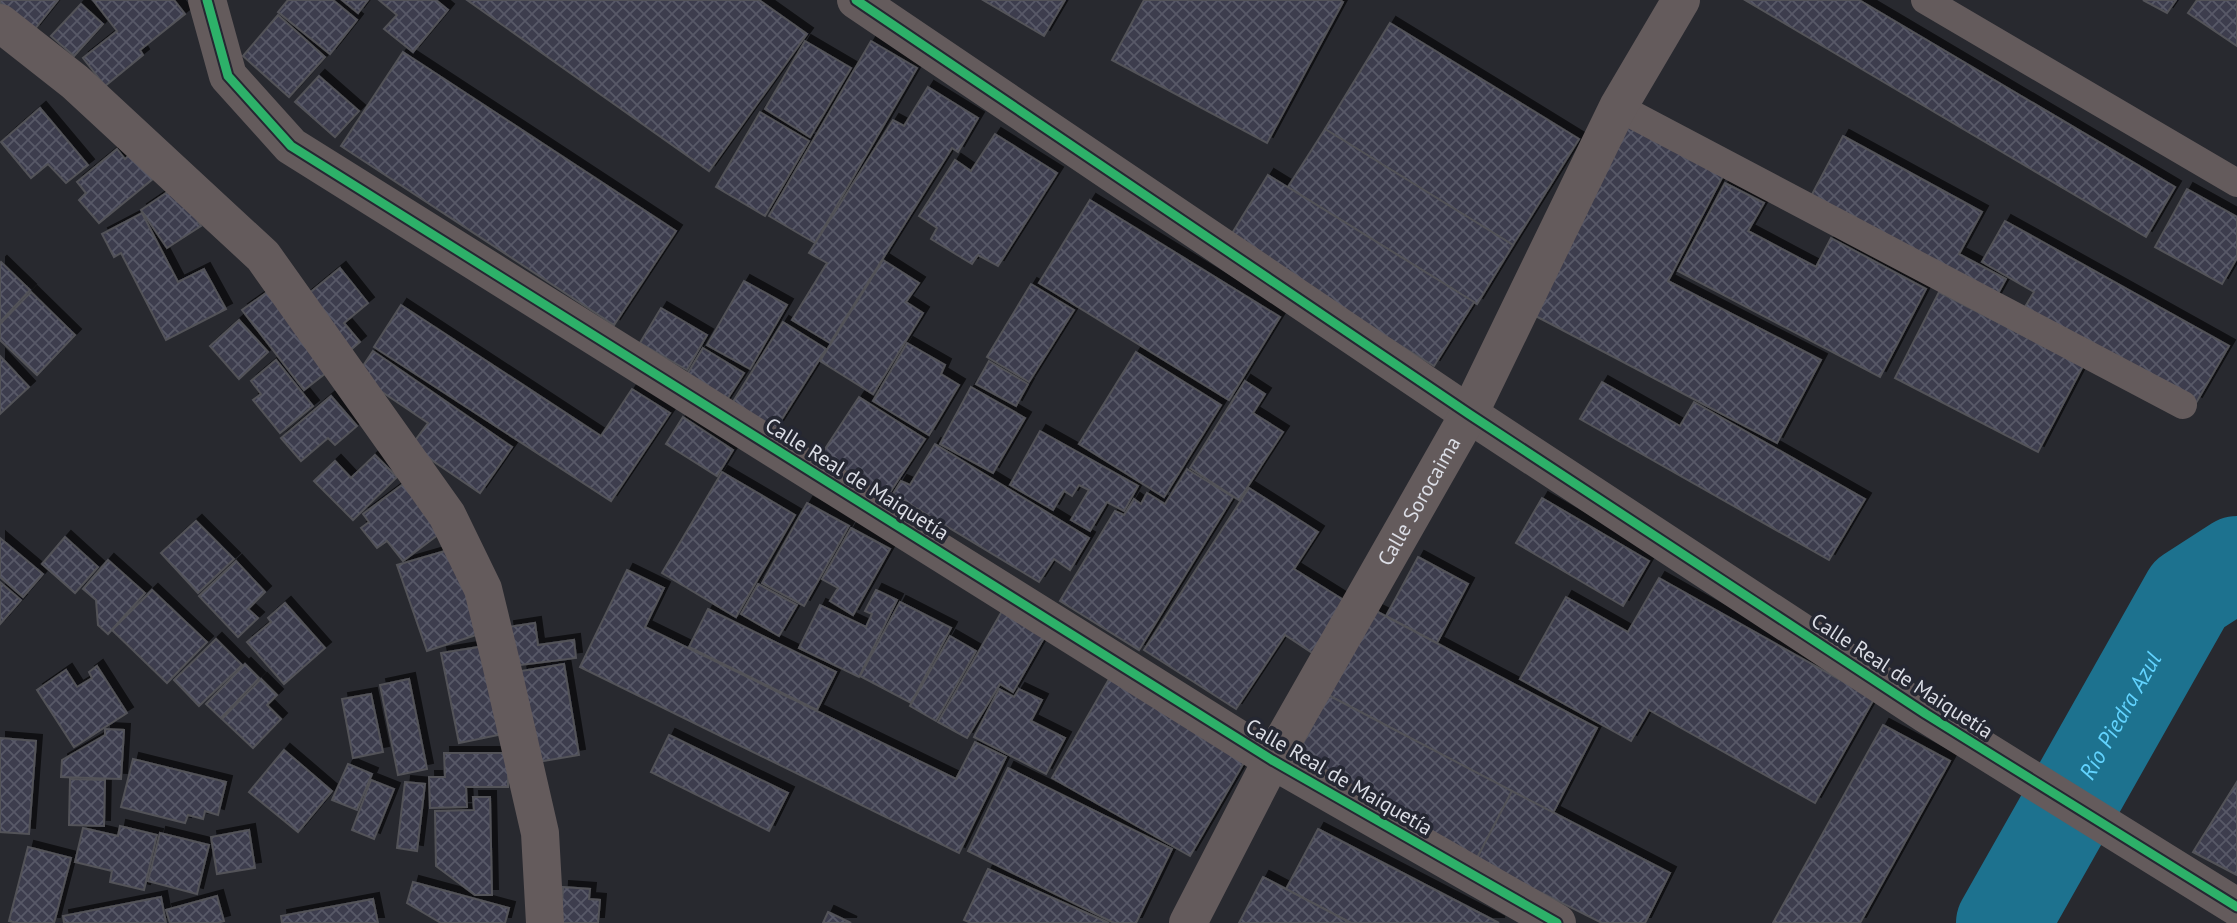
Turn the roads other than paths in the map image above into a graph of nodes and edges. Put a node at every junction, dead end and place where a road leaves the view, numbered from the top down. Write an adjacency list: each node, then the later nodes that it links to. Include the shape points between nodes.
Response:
1 (207, 0): 10 (street, Calle Real de Maiquetía, via 228,76 291,146)
2 (856, 0): 9 (street, Calle Real de Maiquetía)
3 (1681, 0): 6 (street, Calle Sorocaima)
4 (1925, 0): 7 (lane)
5 (0, 23): 12 (street, via 75,82 263,256 447,514 483,589 495,638 540,833)
6 (1618, 107): 8 (lane); 9 (street, Calle Sorocaima)
7 (2237, 183)
8 (2183, 405)
9 (1469, 414): 10 (street, Calle Sorocaima); 11 (street, Calle Real de Maiquetía, via 1926,714)
10 (1272, 760): 13 (street, Calle Sorocaima); 14 (street, Calle Real de Maiquetía)
11 (2237, 907)
12 (545, 923)
13 (1188, 923)
14 (1557, 923)

